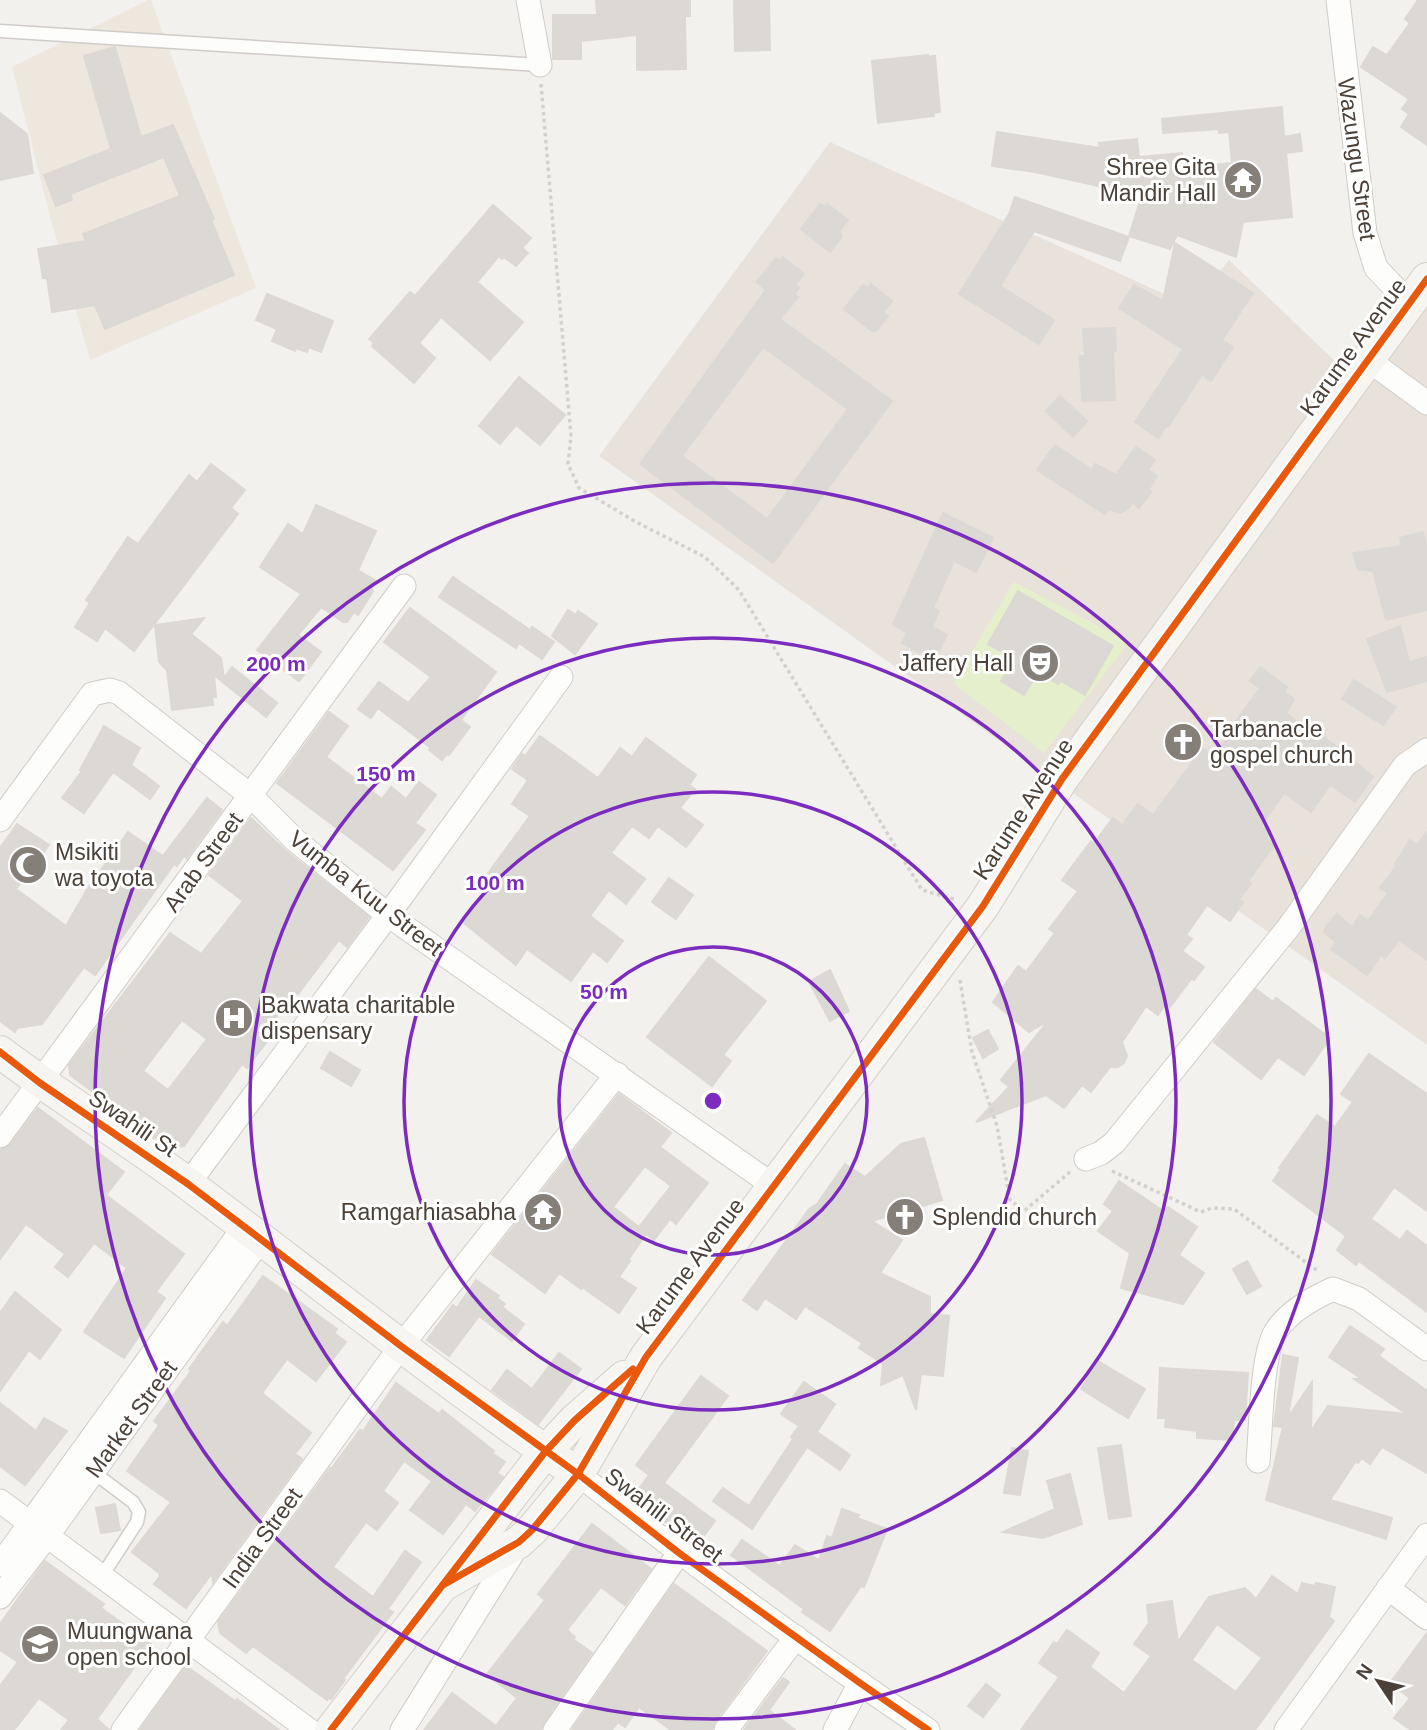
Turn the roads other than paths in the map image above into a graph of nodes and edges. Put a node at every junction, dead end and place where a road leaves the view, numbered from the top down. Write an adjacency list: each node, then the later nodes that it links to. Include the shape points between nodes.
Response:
1 (528, 0): 4 (street)
2 (1338, 0): 5 (street, Wazungu Street, via 1365,233 1376,268)
3 (0, 31): 4 (lane)
4 (540, 65)
5 (1418, 291): 6 (main road, Karume Avenue)
6 (1367, 359): 7 (street); 20 (main road, Karume Avenue, via 1062,779 983,906)
7 (1427, 403)
8 (404, 586): 11 (street, Arab Street)
9 (561, 677): 13 (street)
10 (1427, 750): 18 (street, via 1405,765 1287,928 1114,1143)
11 (251, 796): 12 (street, Vumba Kuu Street, via 127,698 110,690 97,691); 13 (street, Vumba Kuu Street, via 296,841); 16 (street, Arab Street)
12 (0, 820)
13 (388, 915): 15 (street, Vumba Kuu Street); 19 (street)
14 (0, 1052): 16 (main road, Swahili St)
15 (617, 1074): 20 (street, Vumba Kuu Street); 22 (street, India Street)
16 (40, 1083): 17 (street, Arab Street); 19 (main road, Swahili St)
17 (0, 1136)
18 (1086, 1159)
19 (188, 1184): 21 (main road, Swahili St)
20 (774, 1186): 24 (main road, Karume Avenue)
21 (253, 1233): 22 (main road, Swahili Street); 27 (street, Market Street); 30 (street, Market Street)
22 (401, 1346): 25 (main road, Swahili Street); 41 (street, India Street)
23 (1427, 1349): 26 (street, via 1359,1299 1333,1289 1311,1299 1277,1330 1268,1349)
24 (646, 1357): 25 (main road, Karume Avenue); 28 (main road, Karume Avenue)
25 (545, 1452): 28 (main road, Swahili Street); 36 (main road, Karume Avenue)
26 (1258, 1461)
27 (93, 1472): 30 (street, Market Street); 35 (lane, via 133,1502 139,1512)
28 (578, 1474): 32 (main road, Karume Avenue); 33 (street, Swahili Street)
29 (0, 1501): 30 (street)
30 (40, 1530): 34 (street, Market Street); 35 (street); 38 (street, Market Street)
31 (1427, 1535): 37 (street)
32 (519, 1542): 36 (main road, Karume Avenue); 46 (street)
33 (679, 1553): 40 (street, Swahili Street); 47 (street)
34 (0, 1565)
35 (102, 1576): 41 (street)
36 (443, 1585): 45 (main road, Karume Avenue)
37 (1388, 1588): 39 (street); 51 (street)
38 (0, 1597)
39 (1427, 1618)
40 (796, 1637): 42 (street, Swahili Street); 48 (street)
41 (188, 1640): 43 (street, India Street); 44 (street)
42 (860, 1684): 49 (street); 50 (street, Swahili Street)
43 (123, 1730)
44 (309, 1730)
45 (331, 1730)
46 (402, 1730)
47 (555, 1730)
48 (726, 1730)
49 (835, 1730)
50 (928, 1730)
51 (1286, 1730)

